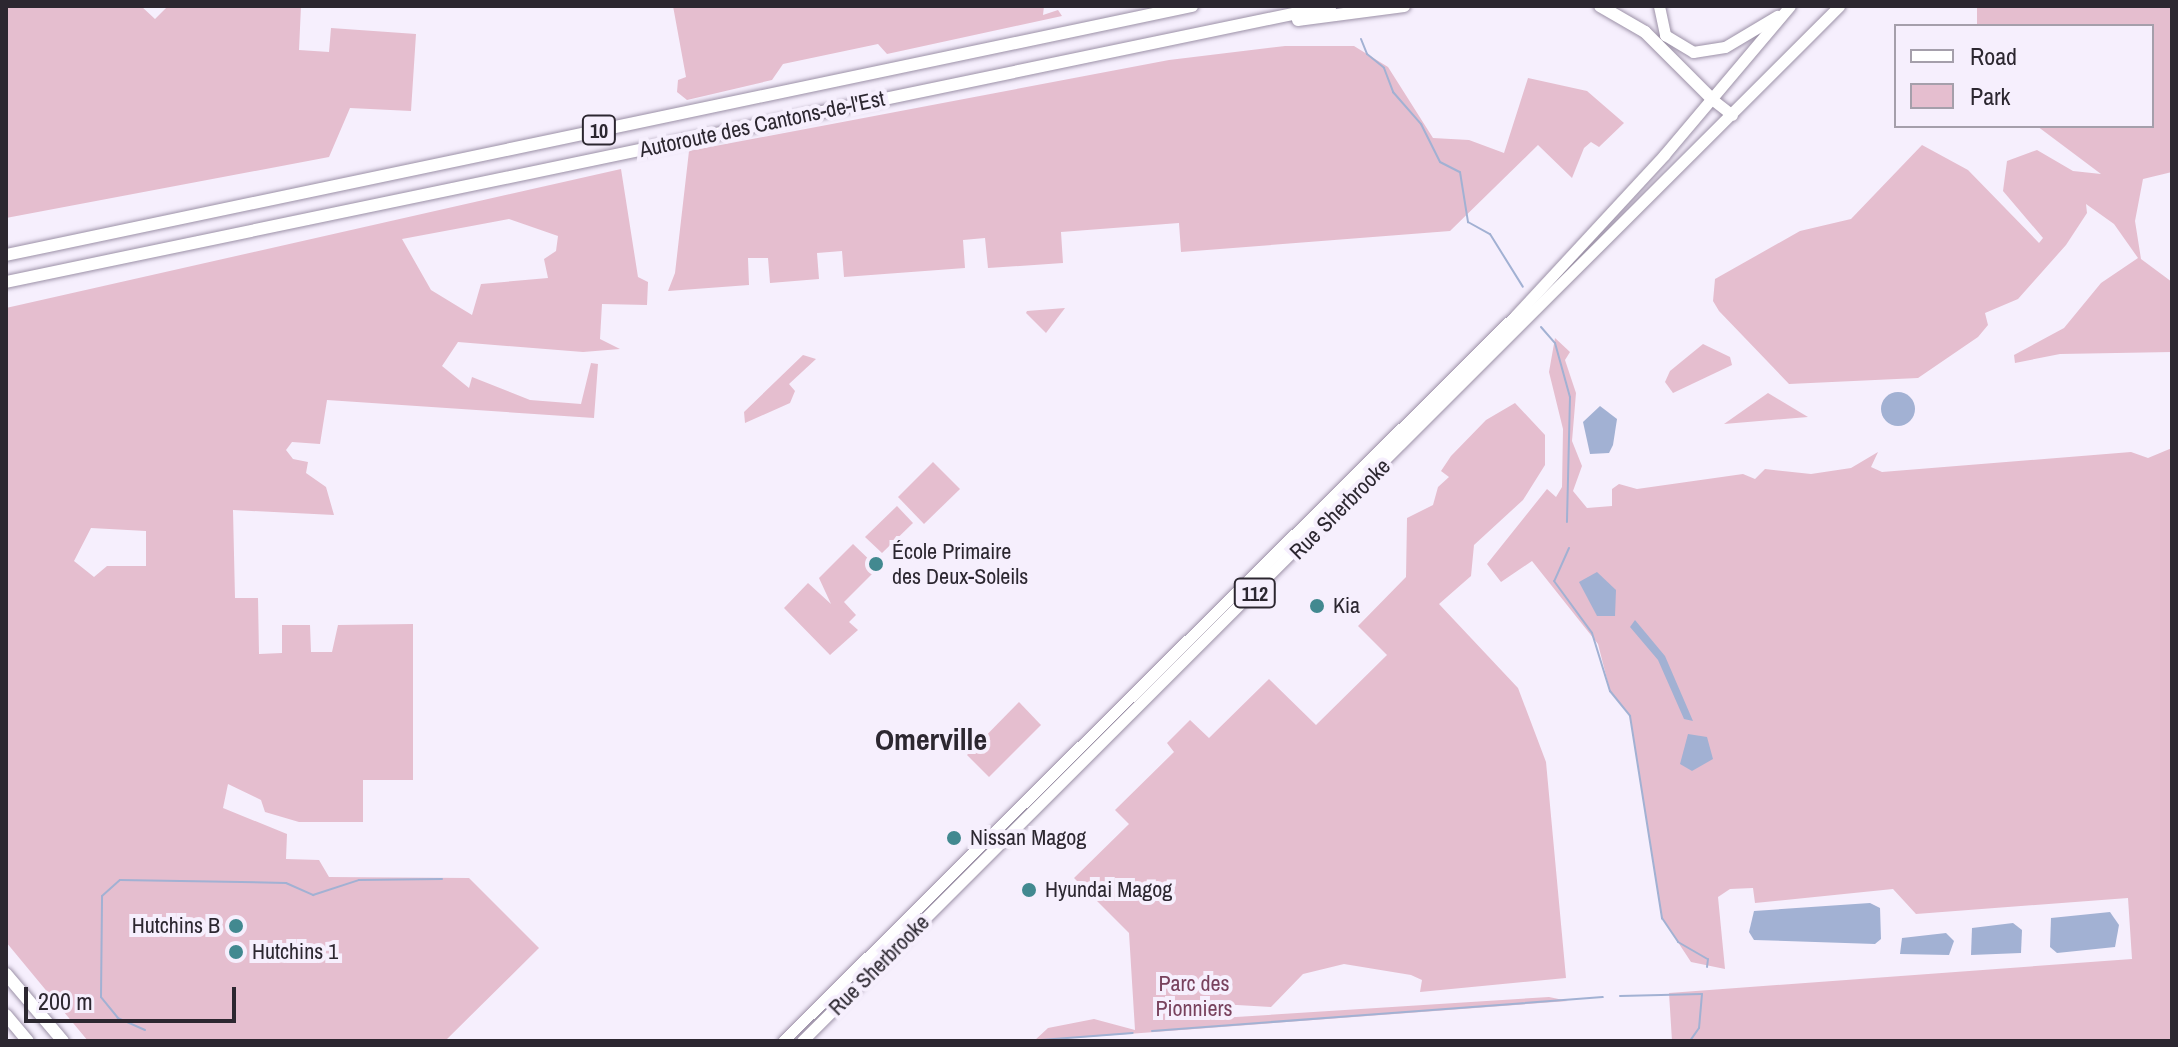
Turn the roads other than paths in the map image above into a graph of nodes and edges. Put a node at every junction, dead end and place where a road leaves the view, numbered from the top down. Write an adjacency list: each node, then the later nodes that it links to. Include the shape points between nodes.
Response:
1 (1192, 6): 13 (highway, Autoroute des Cantons-de-l'Est / 10)
2 (1331, 6): 8 (highway, Autoroute des Cantons-de-l'Est / 10)
3 (1404, 6): 8 (highway)
4 (1600, 6): 9 (highway, via 1639,27)
5 (1659, 6): 7 (main road, via 1668,39 1698,52 1734,43)
6 (1839, 6): 10 (main road, Rue Sherbrooke / 112)
7 (1787, 9): 9 (main road, Rue Sherbrooke / 112)
8 (1243, 24): 14 (highway, Autoroute des Cantons-de-l'Est / 10)
9 (1713, 100): 10 (main road); 11 (main road, Rue Sherbrooke / 112)
10 (1732, 115): 12 (main road, Rue Sherbrooke / 112)
11 (1660, 160): 12 (main road); 21 (main road, Rue Sherbrooke / 112, via 1516,315)
12 (1673, 174): 22 (main road, Rue Sherbrooke / 112)
13 (6, 255)
14 (65, 270): 15 (highway, Autoroute des Cantons-de-l'Est / 10); 16 (highway)
15 (6, 282)
16 (6, 291)
17 (6, 974): 20 (highway)
18 (6, 1015): 19 (highway)
19 (28, 1041)
20 (63, 1041)
21 (783, 1041)
22 (802, 1041)

